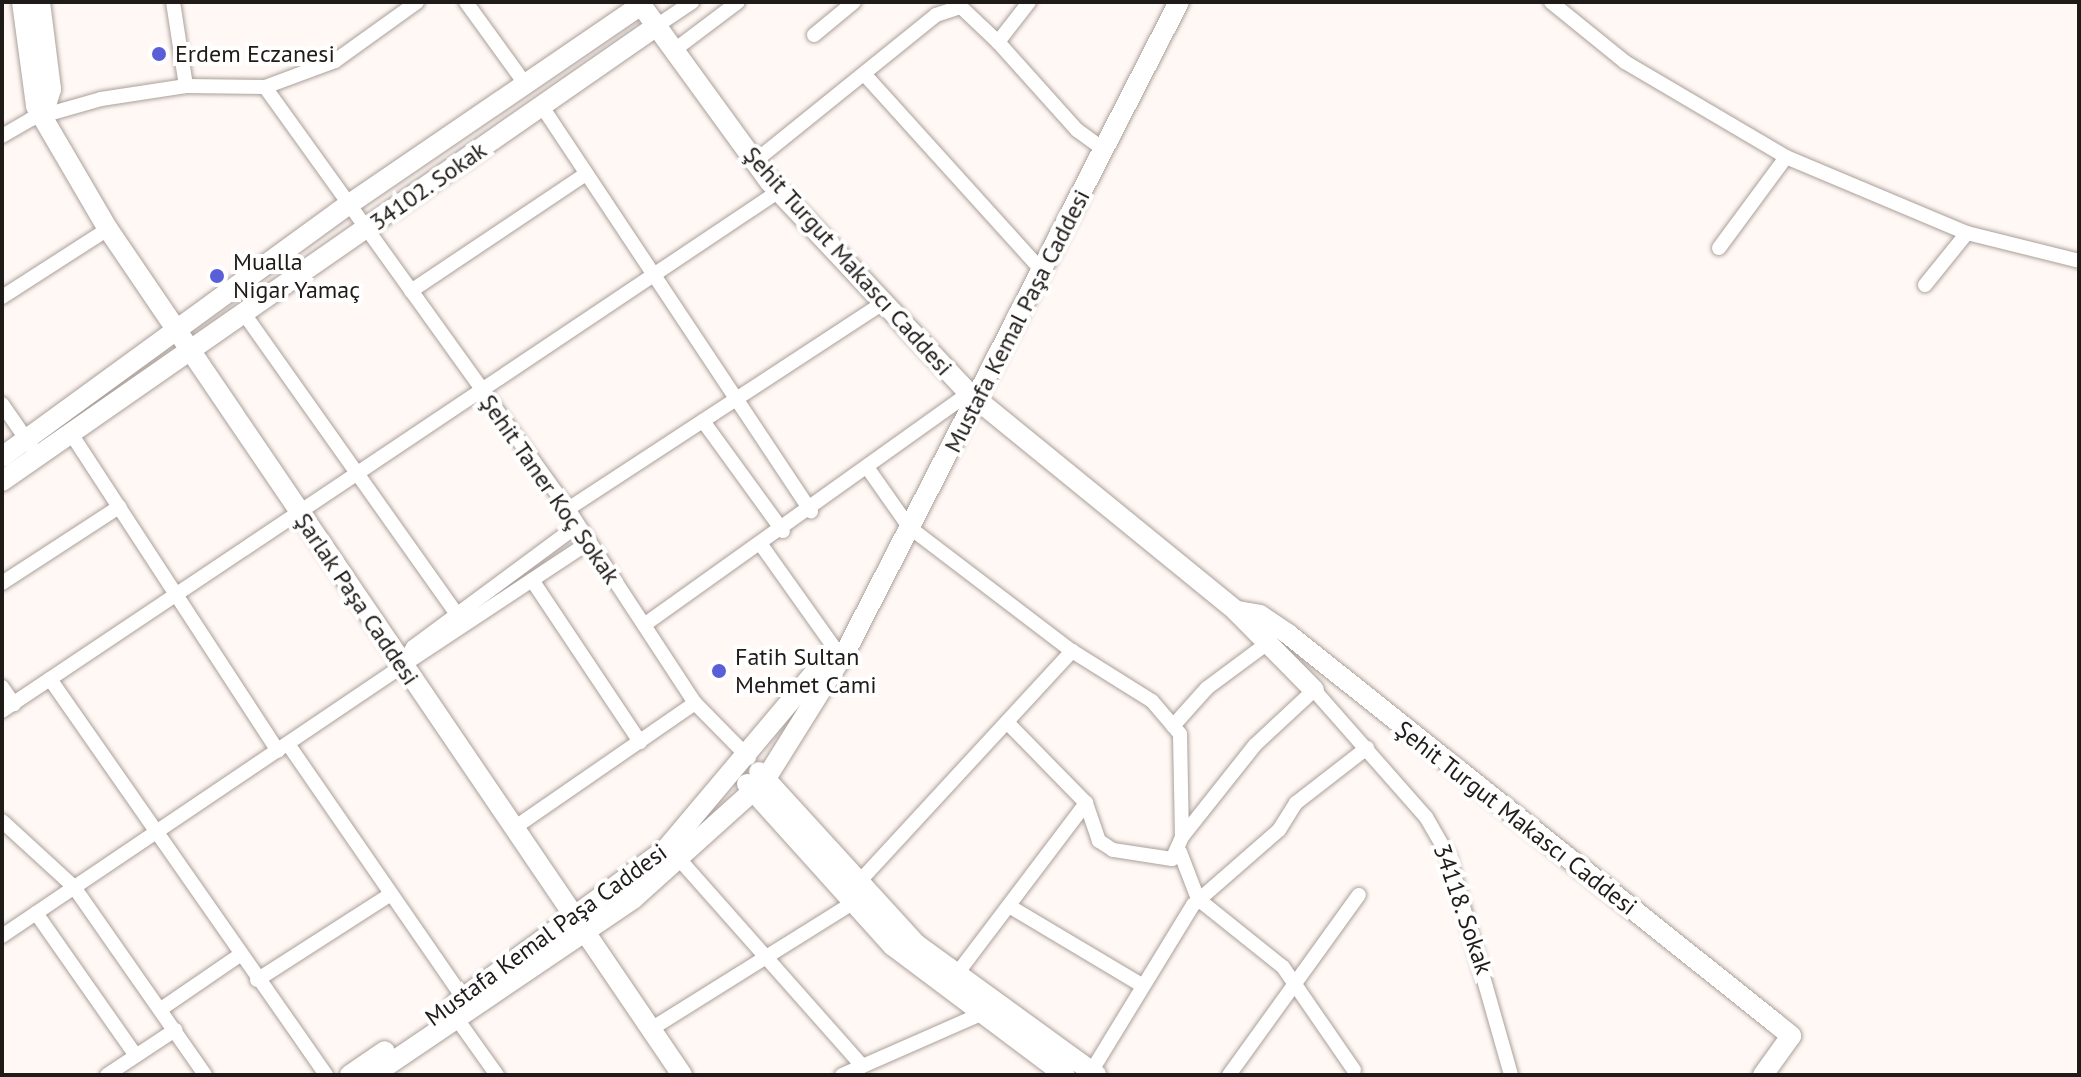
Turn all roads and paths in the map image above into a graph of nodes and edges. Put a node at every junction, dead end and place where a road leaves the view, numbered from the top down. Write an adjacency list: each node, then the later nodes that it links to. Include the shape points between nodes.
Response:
1 (22, 2): 24 (street, Şarlak Paşa Caddesi, via 33,96)
2 (40, 2): 24 (street, via 51,89)
3 (173, 2): 21 (street)
4 (417, 2): 22 (street, via 335,61)
5 (466, 2): 20 (street)
6 (692, 2): 15 (street)
7 (738, 2): 18 (street)
8 (854, 2): 16 (street)
9 (926, 2): 14 (street)
10 (1029, 2): 17 (street)
11 (1179, 2): 26 (street, Mustafa Kemal Paşa Caddesi)
12 (1551, 2): 27 (street, via 1625,62)
13 (639, 4): 15 (street, Şehit Turgut Makascı Caddesi); 20 (street, 34102. Sokak)
14 (936, 15): 17 (street, via 961,7); 19 (street)
15 (655, 27): 18 (street, Şehit Turgut Makascı Caddesi); 23 (street, 34102. Sokak)
16 (814, 35)
17 (998, 42): 26 (street, via 1077,130)
18 (673, 51): 28 (street, Şehit Turgut Makascı Caddesi)
19 (866, 76): 28 (street); 37 (street)
20 (526, 85): 31 (street, 34102. Sokak)
21 (186, 86): 22 (street); 24 (street)
22 (265, 87): 31 (street, Şehit Taner Koç Sokak)
23 (541, 105): 29 (street); 33 (street, 34102. Sokak)
24 (43, 116): 25 (street); 32 (street, Şarlak Paşa Caddesi)
25 (2, 136)
26 (1105, 150): 37 (street, Mustafa Kemal Paşa Caddesi)
27 (1786, 157): 34 (street); 35 (street)
28 (754, 162): 30 (street, Şehit Turgut Makascı Caddesi)
29 (586, 174): 38 (street); 40 (street)
30 (779, 191): 38 (street); 42 (street, Şehit Turgut Makascı Caddesi)
31 (348, 205): 33 (street, Şehit Taner Koç Sokak); 44 (street, 34102. Sokak)
32 (108, 229): 41 (street); 44 (street, Şarlak Paşa Caddesi)
33 (367, 229): 40 (street, Şehit Taner Koç Sokak); 43 (street, 34102. Sokak)
34 (1967, 233): 36 (street); 39 (street)
35 (1719, 248)
36 (2079, 261)
37 (1042, 271): 47 (street, Mustafa Kemal Paşa Caddesi)
38 (655, 276): 46 (street); 48 (street)
39 (1925, 285)
40 (411, 291): 46 (street, Şehit Taner Koç Sokak)
41 (2, 297)
42 (884, 302): 47 (street, Şehit Turgut Makascı Caddesi); 48 (street)
43 (245, 315): 45 (street, 34102. Sokak); 55 (street)
44 (179, 328): 45 (street, Şarlak Paşa Caddesi); 52 (street, 34102. Sokak)
45 (192, 352): 51 (street, 34102. Sokak); 60 (street, Şarlak Paşa Caddesi)
46 (482, 390): 55 (street); 58 (street, Şehit Taner Koç Sokak)
47 (974, 395): 54 (street); 62 (street, Mustafa Kemal Paşa Caddesi); 69 (street, Şehit Turgut Makascı Caddesi)
48 (735, 400): 50 (street); 59 (street)
49 (2, 404): 52 (street)
50 (703, 421): 58 (street); 63 (street)
51 (72, 435): 52 (street, 34102. Sokak); 57 (street)
52 (33, 449): 53 (street, 34102. Sokak); 56 (street, 34102. Sokak)
53 (2, 457)
54 (869, 470): 59 (street); 62 (street)
55 (360, 471): 60 (street); 70 (street)
56 (2, 481)
57 (119, 507): 67 (street); 68 (street)
58 (568, 509): 61 (street, Şehit Taner Koç Sokak)
59 (811, 512): 63 (street)
60 (300, 515): 68 (street); 75 (street, Şarlak Paşa Caddesi)
61 (578, 525): 64 (street, Şehit Taner Koç Sokak); 70 (street)
62 (909, 527): 72 (street, Mustafa Kemal Paşa Caddesi); 74 (street)
63 (783, 531): 65 (street)
64 (589, 542): 66 (street); 71 (street, Şehit Taner Koç Sokak)
65 (762, 546): 71 (street); 72 (street)
66 (532, 580): 75 (street); 83 (street)
67 (2, 583)
68 (177, 596): 76 (street); 84 (street)
69 (1236, 611): 73 (street, Şehit Turgut Makascı Caddesi); 130 (street, Şehit Turgut Makascı Caddesi, via 1260,615 1288,634 1791,1036)
70 (457, 614): 75 (street, via 413,647)
71 (644, 625): 79 (street, Şehit Taner Koç Sokak)
72 (842, 642): 86 (street, Mustafa Kemal Paşa Caddesi); 87 (street, Mustafa Kemal Paşa Caddesi)
73 (1269, 642): 78 (street, Şehit Turgut Makascı Caddesi); 82 (street, via 1207,688)
74 (1072, 651): 81 (street); 82 (street, via 1152,701)
75 (402, 666): 84 (street); 90 (street, Şarlak Paşa Caddesi)
76 (50, 679): 80 (street); 91 (street)
77 (2, 687): 80 (street)
78 (1314, 690): 85 (street, 34118. Sokak); 92 (street, via 1255,745)
79 (695, 703): 83 (street); 86 (street, Şehit Taner Koç Sokak)
80 (8, 708)
81 (1009, 724): 88 (street); 95 (street)
82 (1173, 726): 92 (street, via 1185,748)
83 (640, 742): 90 (street)
84 (283, 748): 91 (street); 96 (street)
85 (1367, 748): 98 (street, via 1296,803 1279,830); 129 (street, 34118. Sokak, via 1449,857)
86 (739, 759): 87 (street); 101 (street, Mustafa Kemal Paşa Caddesi, via 666,849)
87 (760, 786): 93 (street, Mustafa Kemal Paşa Caddesi); 95 (street)
88 (1086, 803): 92 (street, via 1099,841 1113,850 1172,859); 99 (street)
89 (2, 821): 94 (street)
90 (514, 828): 101 (street, Şarlak Paşa Caddesi)
91 (157, 834): 94 (street); 103 (street)
92 (1181, 844): 98 (street)
93 (680, 860): 101 (street, Mustafa Kemal Paşa Caddesi); 104 (street)
94 (74, 887): 100 (street); 110 (street)
95 (856, 893): 104 (street); 105 (street); 111 (street, via 893,946)
96 (391, 894): 106 (street); 109 (street)
97 (1359, 895): 108 (street)
98 (1198, 899): 107 (street); 108 (street, via 1268,952)
99 (1009, 906): 105 (street); 107 (street)
100 (36, 913): 102 (street); 115 (street)
101 (581, 925): 109 (street, Mustafa Kemal Paşa Caddesi); 112 (street, Mustafa Kemal Paşa Caddesi); 113 (street, Şarlak Paşa Caddesi)
102 (2, 936)
103 (240, 955): 106 (street); 110 (street)
104 (769, 961): 113 (street); 116 (street)
105 (956, 975): 118 (street)
106 (257, 980): 121 (street)
107 (1143, 986): 118 (street)
108 (1295, 987): 117 (street); 128 (street)
109 (463, 998): 122 (street, Mustafa Kemal Paşa Caddesi)
110 (161, 1009): 114 (street)
111 (979, 1015): 116 (street); 127 (street)
112 (457, 1019): 123 (street, Mustafa Kemal Paşa Caddesi); 124 (street)
113 (651, 1029): 125 (street, Şarlak Paşa Caddesi)
114 (175, 1030): 115 (street); 120 (street)
115 (136, 1056): 119 (street)
116 (862, 1066): 126 (street)
117 (1354, 1070)
118 (1094, 1073)
119 (107, 1075)
120 (205, 1075)
121 (326, 1075)
122 (350, 1075)
123 (373, 1075)
124 (497, 1075)
125 (682, 1075)
126 (842, 1075)
127 (1065, 1075)
128 (1229, 1075)
129 (1511, 1075)
130 (1763, 1075)

